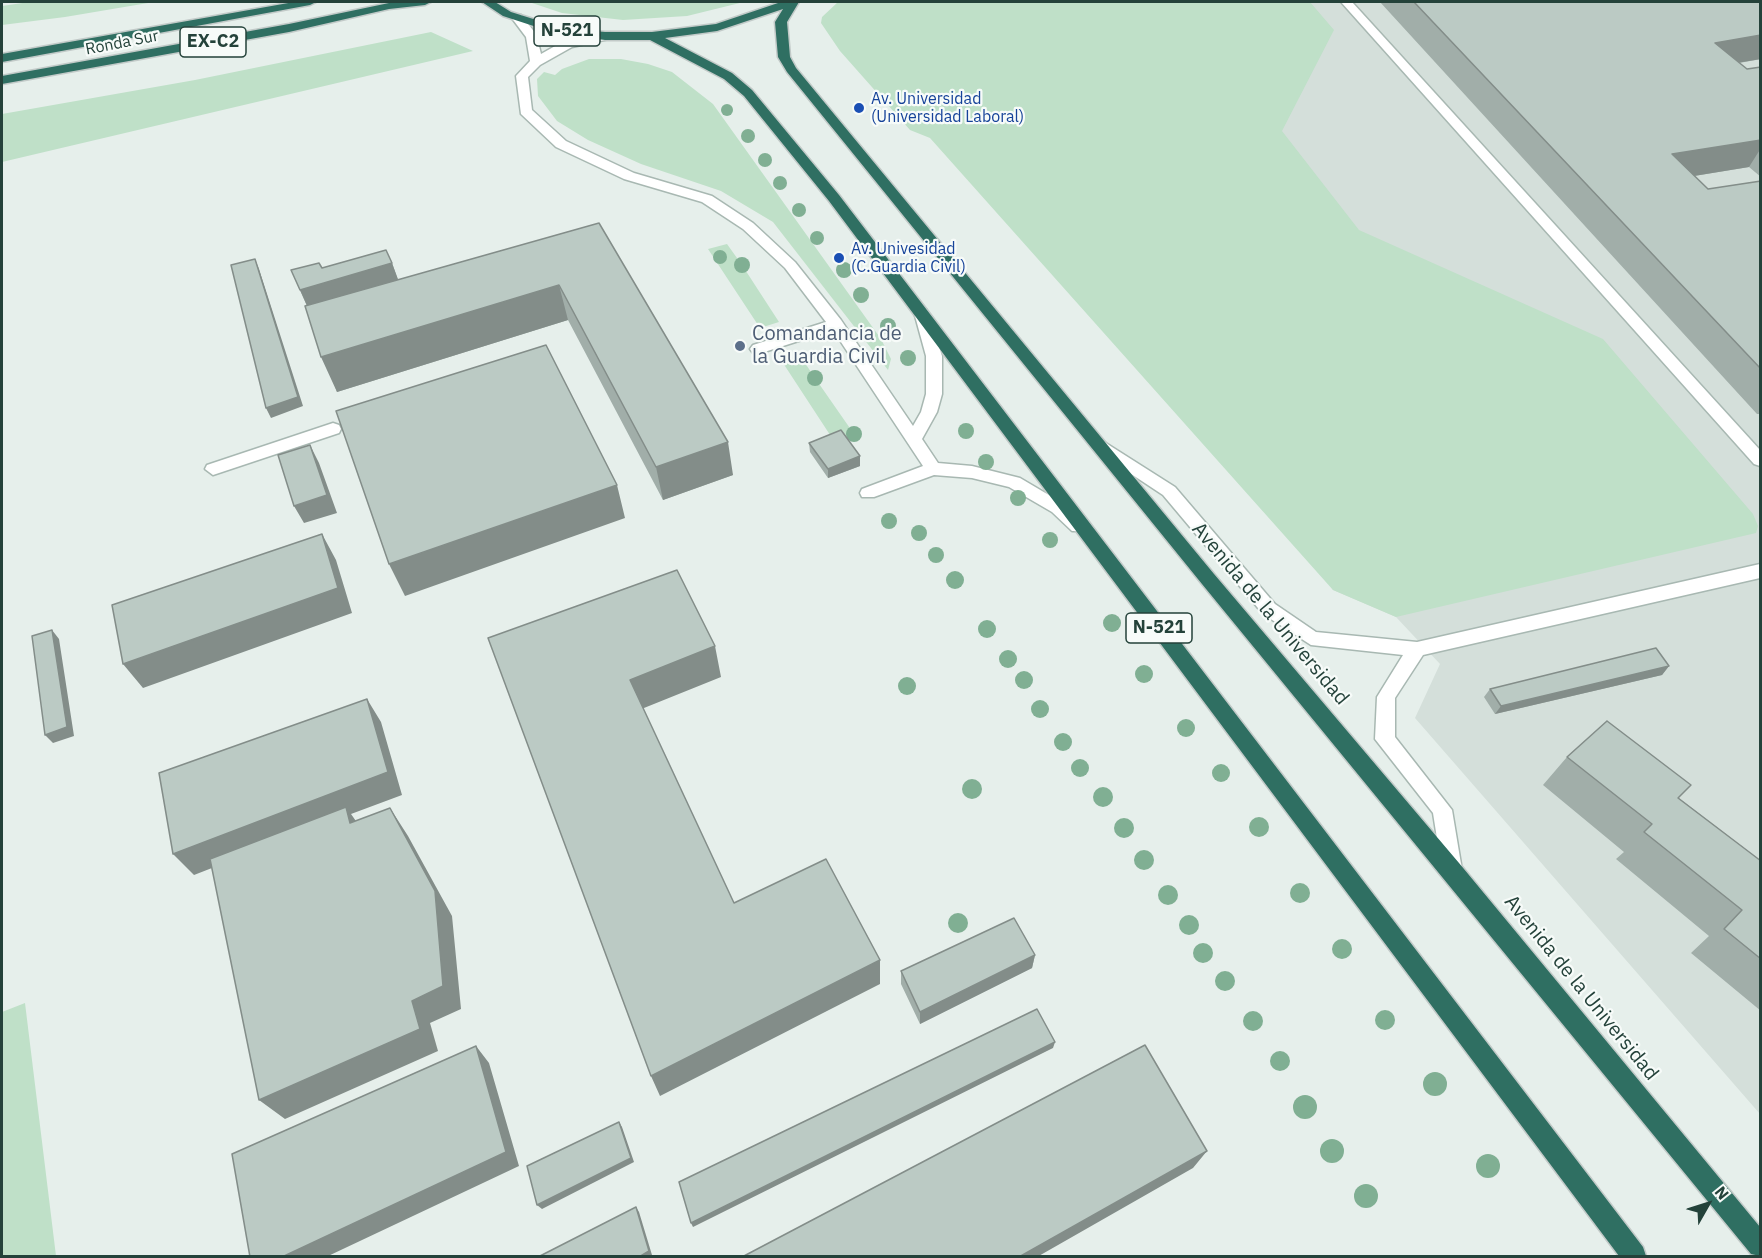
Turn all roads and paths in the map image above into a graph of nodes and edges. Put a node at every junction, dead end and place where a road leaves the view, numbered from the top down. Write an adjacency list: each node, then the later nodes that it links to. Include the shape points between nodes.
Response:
1 (310, 2): 9 (highway, Ronda Sur / EX-C2)
2 (425, 2): 11 (highway, Ronda Sur / EX-C2)
3 (488, 2): 6 (highway, N-521)
4 (791, 2): 8 (highway, N-521, via 717,27); 17 (highway, Avenida de la Universidad / N-521, via 781,22 784,57 791,69)
5 (1346, 2): 18 (lane)
6 (517, 17): 7 (highway, N-521, via 561,31); 10 (lane, via 532,37)
7 (605, 36): 8 (highway, N-521); 10 (lane, via 568,44)
8 (652, 36): 12 (highway, N-521, via 728,76 748,93)
9 (2, 58)
10 (536, 62): 13 (lane, via 522,76 526,111 561,144 629,176 707,199 748,225 790,265)
11 (2, 80)
12 (921, 312): 16 (lane, via 934,356 934,394); 22 (highway, N-521)
13 (836, 324): 14 (lane); 16 (lane)
14 (758, 349)
15 (333, 429): 19 (lane)
16 (914, 440): 20 (lane)
17 (1101, 446): 24 (lane, via 1169,491 1269,609 1311,638); 25 (highway, Avenida de la Universidad / N-521)
18 (1761, 460)
19 (213, 469)
20 (933, 469): 21 (lane); 22 (lane, via 972,472 1014,482 1058,508)
21 (868, 493)
22 (1089, 536): 27 (highway, N-521)
23 (1761, 571): 24 (lane)
24 (1417, 649): 25 (lane, via 1386,697 1385,739 1442,810)
25 (1452, 870): 26 (highway, Avenida de la Universidad / N-521)
26 (1761, 1245)
27 (1634, 1257)

